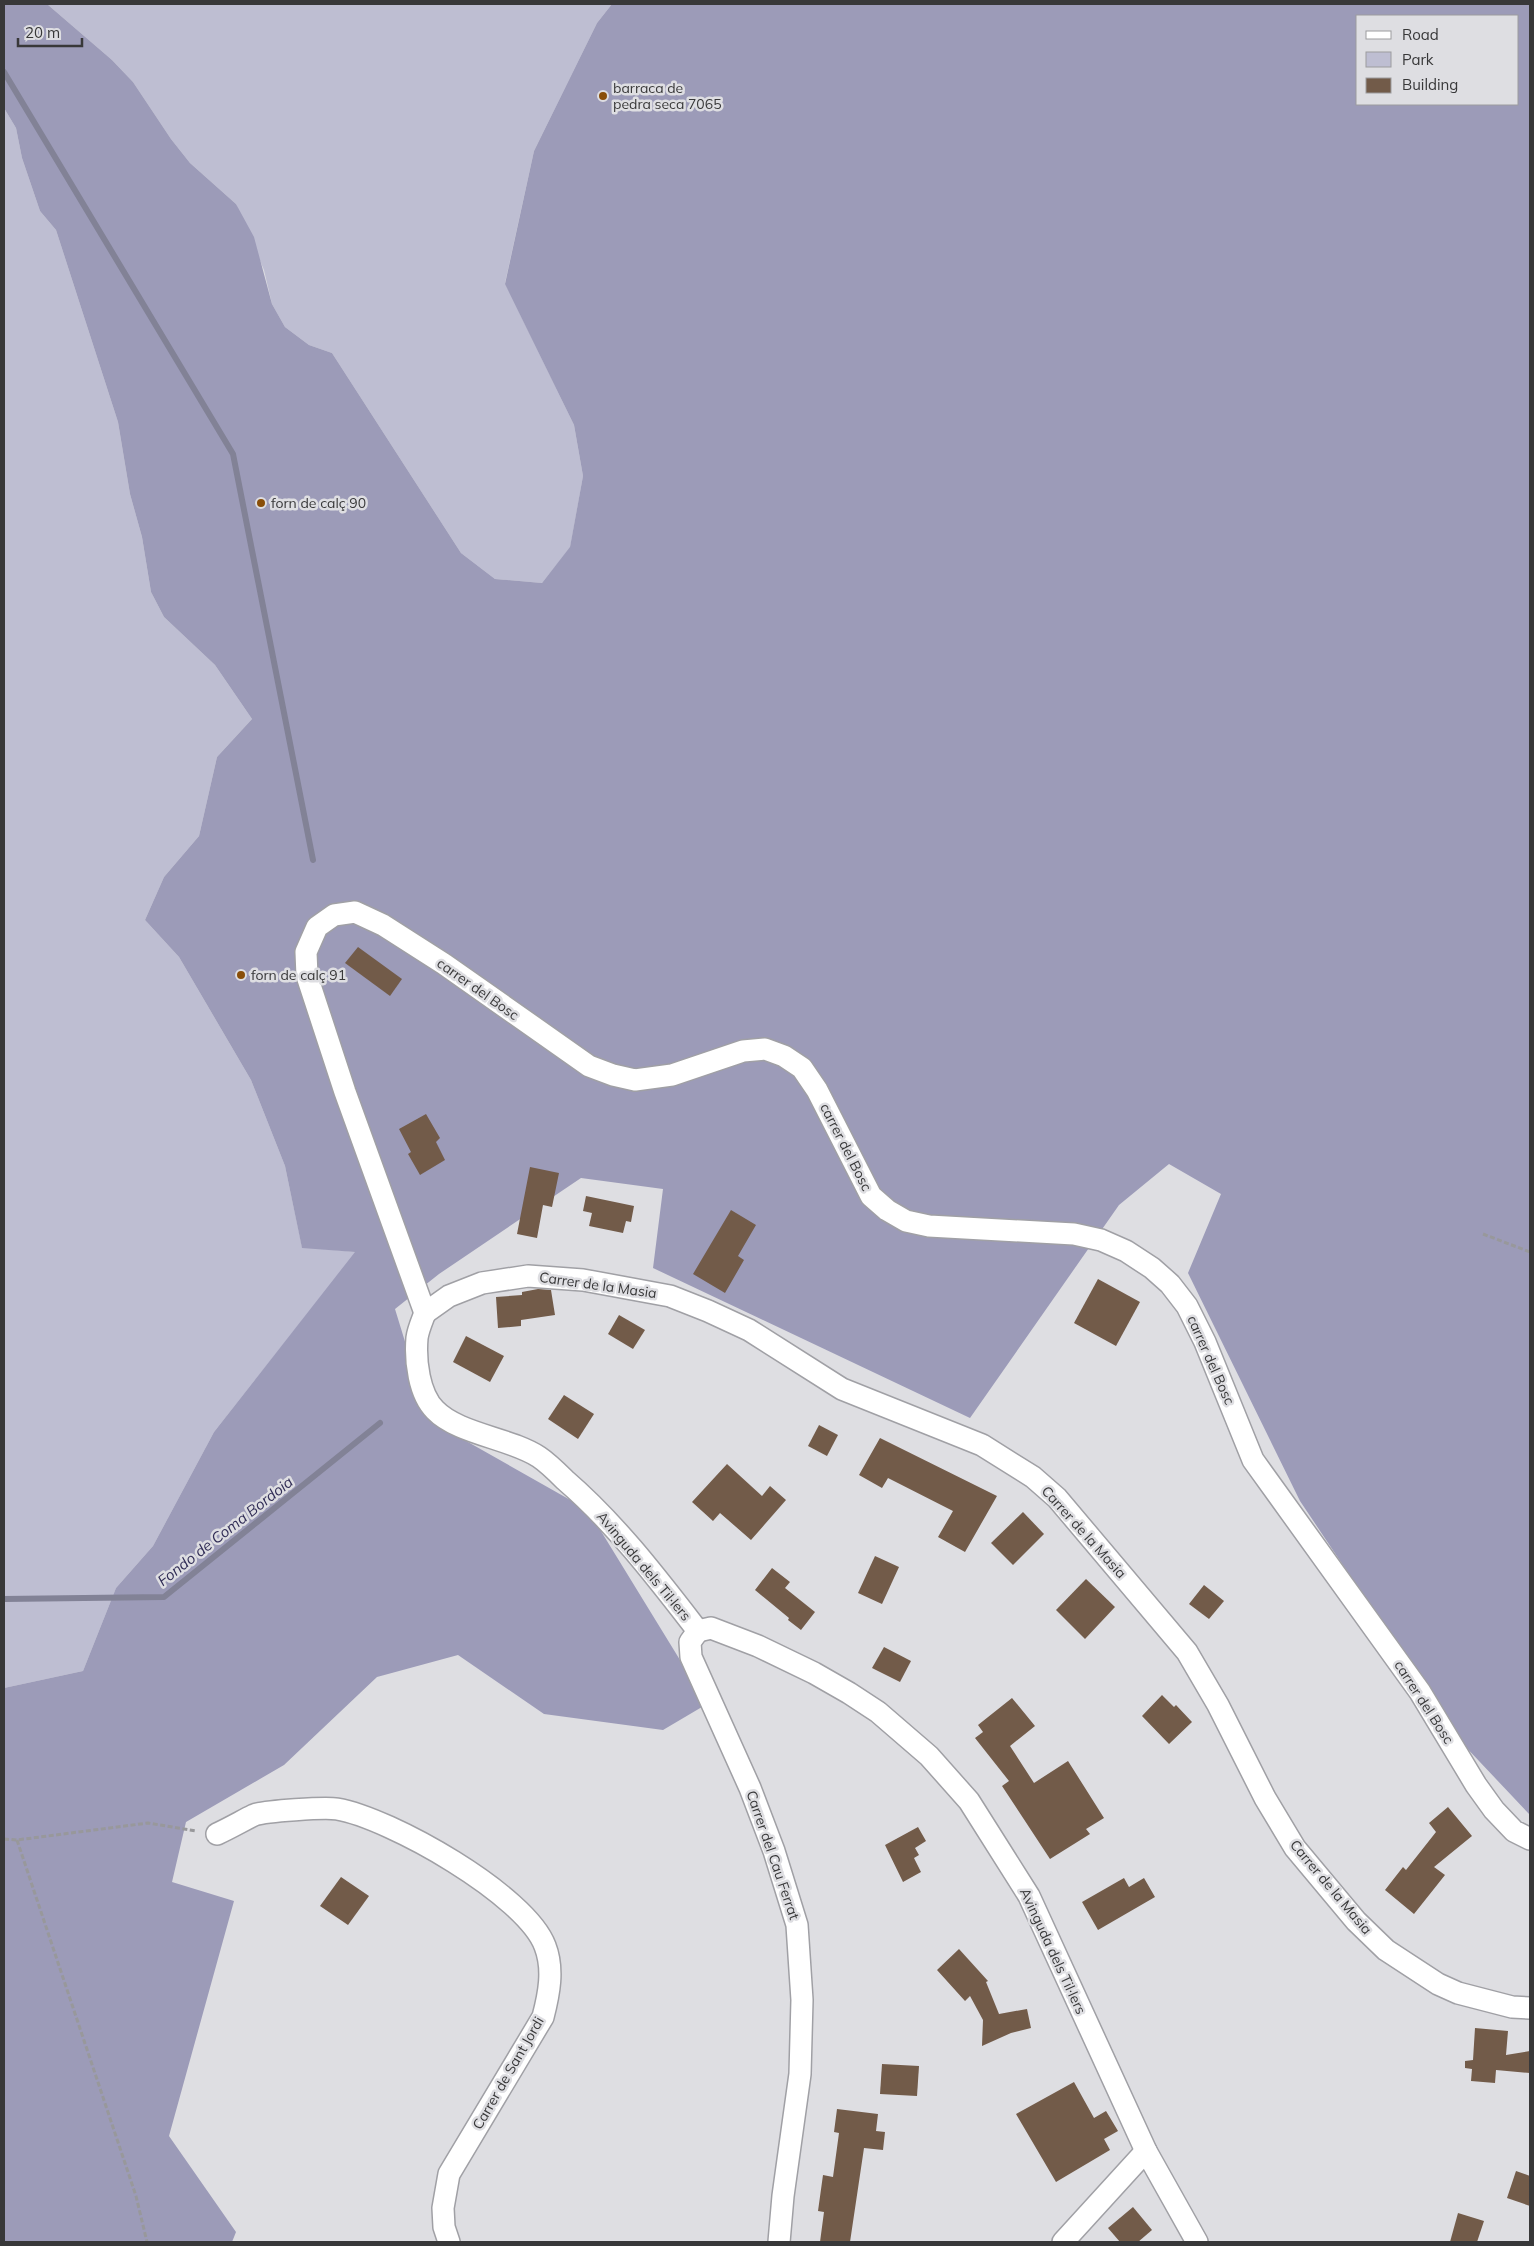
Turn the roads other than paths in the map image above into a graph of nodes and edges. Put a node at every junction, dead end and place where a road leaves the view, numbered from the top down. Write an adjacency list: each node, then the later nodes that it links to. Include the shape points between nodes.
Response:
1 (425, 1312): 2 (street, Avinguda dels Til·lers, via 417,1338 419,1364 422,1390 436,1410 459,1426 505,1441 539,1457 585,1497 637,1552); 4 (street, carrer del Bosc, via 307,976 306,952 317,927 334,915 355,912 383,925 589,1066 613,1075 636,1080 672,1075 743,1051 766,1049 784,1056 802,1068 817,1090 871,1196 906,1222 1074,1234 1101,1240 1152,1268 1187,1306 1253,1460 1420,1692 1494,1810 1514,1831); 5 (street, Carrer de la Masia, via 449,1296 482,1283 528,1276 583,1280 670,1296 748,1330 842,1388 982,1445 1010,1462 1057,1498 1188,1652 1295,1848 1356,1921 1386,1950 1438,1984 1458,1993 1512,2007)
2 (698, 1631): 6 (street, Avinguda dels Til·lers, via 711,1628 741,1639 849,1693 878,1712 928,1756 969,1801 1029,1896); 8 (street, Carrer del Cau Ferrat, via 690,1642 690,1657 750,1788 774,1850 797,1925 802,2000 800,2074)
3 (217, 1834): 7 (street, Carrer de Sant Jordi, via 256,1814 320,1808 351,1813 394,1829 484,1883 515,1906 532,1924 545,1946 550,1994 543,2017 448,2174 443,2208)
4 (1530, 1839)
5 (1530, 2008)
6 (1146, 2151): 9 (street); 10 (street, Avinguda dels Til·lers)
7 (449, 2242)
8 (780, 2242)
9 (1063, 2242)
10 (1197, 2242)

